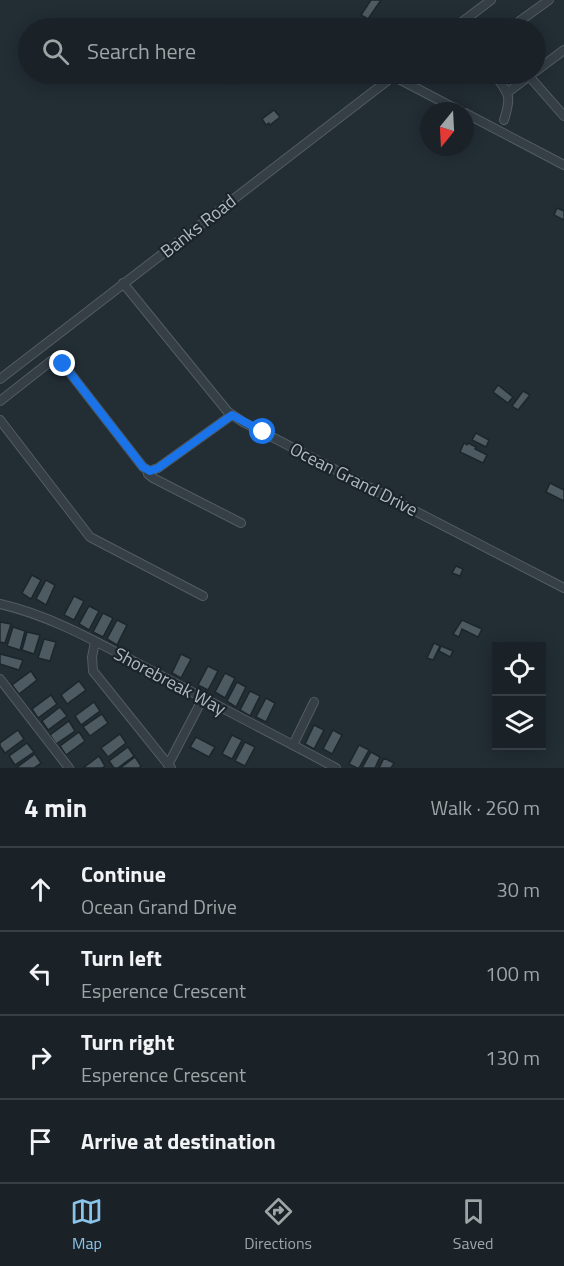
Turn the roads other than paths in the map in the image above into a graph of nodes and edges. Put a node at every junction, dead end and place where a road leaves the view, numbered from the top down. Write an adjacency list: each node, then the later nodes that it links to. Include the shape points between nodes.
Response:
1 (491, 0): 3 (street)
2 (549, 0): 4 (street)
3 (467, 18)
4 (524, 18)
5 (564, 50): 6 (street)
6 (546, 63)
7 (382, 84): 18 (street, Banks Road)
8 (410, 84): 13 (street)
9 (502, 84): 12 (street)
10 (518, 84): 12 (street)
11 (540, 84): 14 (street)
12 (508, 92): 16 (street)
13 (444, 102)
14 (564, 116)
15 (474, 118): 17 (street)
16 (504, 120)
17 (564, 165)
18 (123, 283): 19 (street, Banks Road); 21 (street, Ocean Grand Drive)
19 (0, 379)
20 (0, 401): 23 (street, via 55,359)
21 (232, 415): 23 (street, via 158,468); 25 (street, Ocean Grand Drive)
22 (0, 420): 26 (street, via 90,537)
23 (147, 470): 24 (street, via 153,478)
24 (241, 523)
25 (564, 588)
26 (202, 596)
27 (0, 604): 28 (street, Shorebreak Way, via 51,620)
28 (95, 642): 30 (street, Shorebreak Way); 33 (street, via 93,671)
29 (0, 679): 34 (street)
30 (203, 698): 32 (street, Shorebreak Way); 33 (street)
31 (314, 702): 32 (street)
32 (293, 745): 35 (street, Shorebreak Way)
33 (169, 766)
34 (69, 768)
35 (336, 768)

